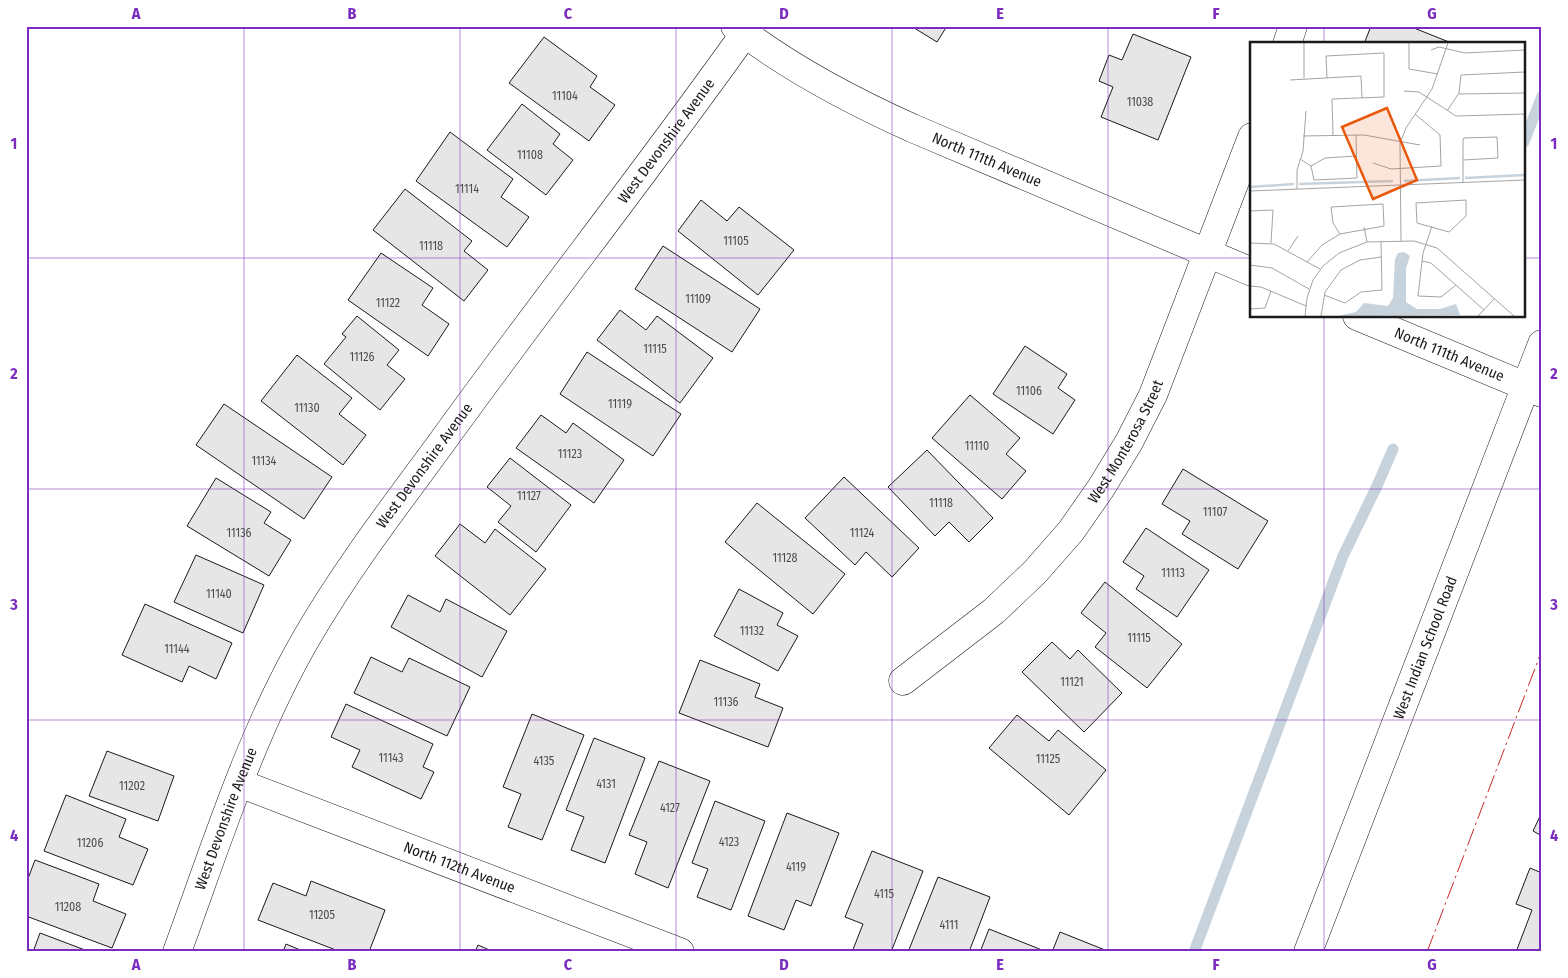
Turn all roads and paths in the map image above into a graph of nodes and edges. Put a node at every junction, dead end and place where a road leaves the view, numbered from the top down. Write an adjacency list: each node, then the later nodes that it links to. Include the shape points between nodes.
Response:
1 (1293, 26): 3 (street)
2 (743, 29): 5 (street, North 111th Avenue, via 814,79 862,105); 11 (street, West Devonshire Avenue, via 345,575 306,638)
3 (1288, 42)
4 (1250, 142): 5 (street, West Monterosa Street)
5 (1208, 254): 6 (street, North 111th Avenue); 10 (street, West Monterosa Street, via 1153,395 1129,442 1071,531 1036,572 994,611)
6 (1250, 271)
7 (1362, 318): 9 (street, North 111th Avenue)
8 (1542, 344): 9 (street, West Indian School Road)
9 (1534, 390): 15 (street, West Indian School Road)
10 (903, 681)
11 (239, 783): 12 (street, North 112th Avenue); 13 (street, West Devonshire Avenue)
12 (646, 946): 14 (street, North 112th Avenue)
13 (177, 952)
14 (680, 952)
15 (1308, 952)

